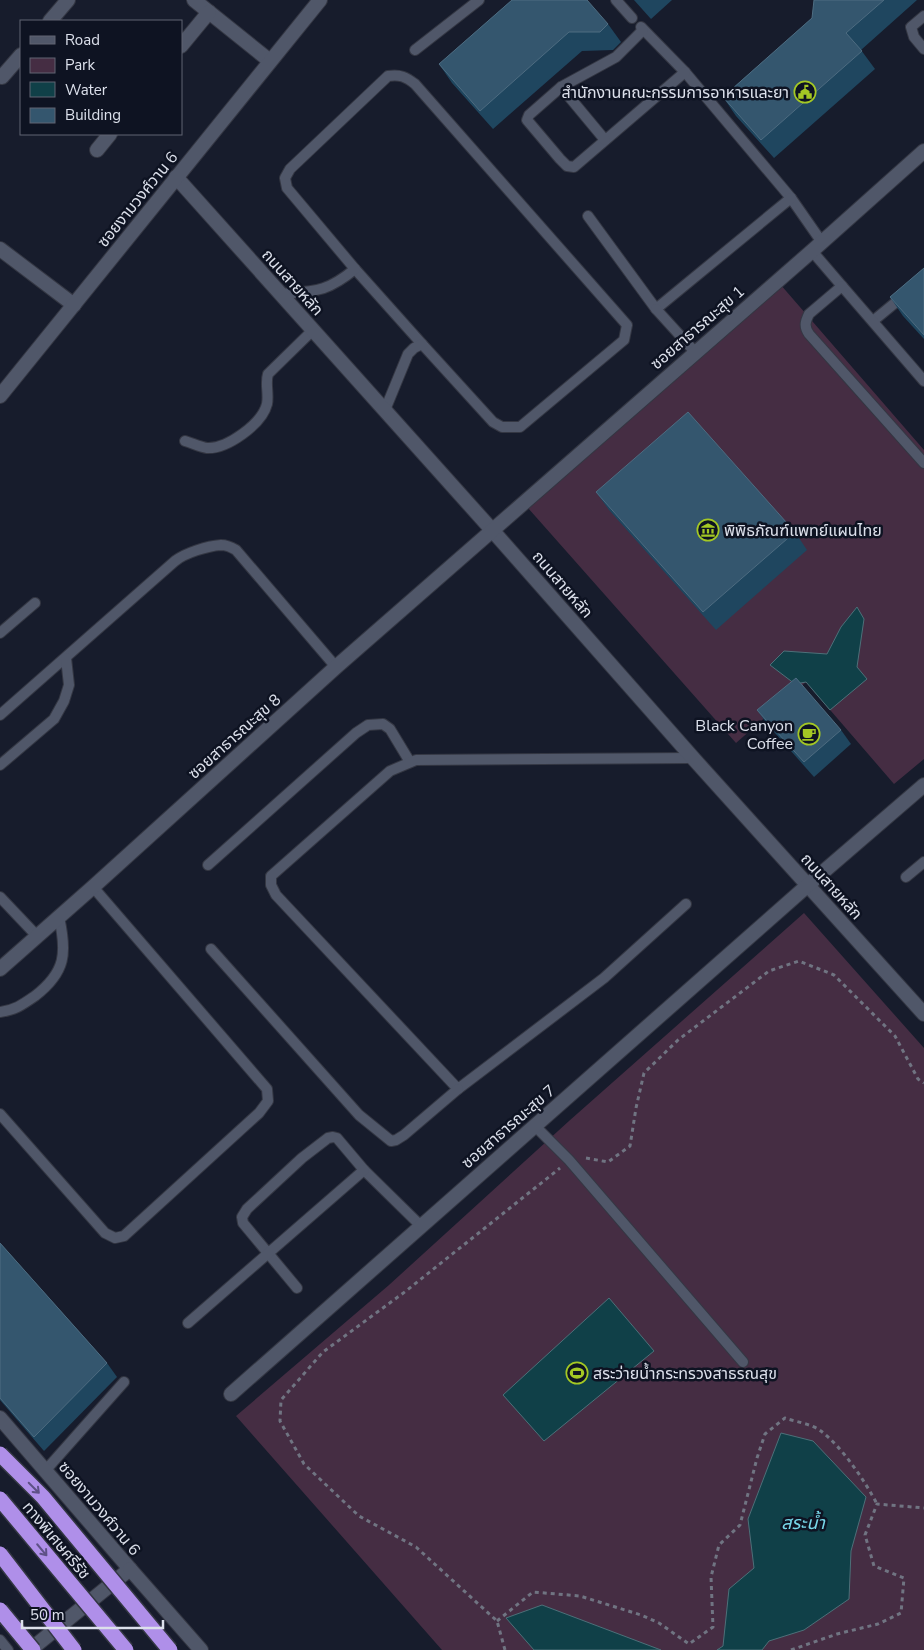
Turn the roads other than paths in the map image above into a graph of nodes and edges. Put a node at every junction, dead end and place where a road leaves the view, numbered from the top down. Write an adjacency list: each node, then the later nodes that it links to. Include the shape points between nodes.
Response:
1 (68, 0): 9 (street)
2 (194, 0): 6 (street)
3 (320, 0): 14 (street, ซอยงามวงศ์วาน 6)
4 (478, 0): 12 (lane)
5 (616, 0): 8 (lane)
6 (209, 12): 10 (street); 14 (street)
7 (924, 16): 11 (lane, via 912,27 914,37)
8 (632, 18)
9 (51, 20)
10 (182, 45)
11 (924, 49)
12 (415, 50)
13 (20, 56): 16 (street)
14 (270, 61): 22 (street, ซอยงามวงศ์วาน 6)
15 (685, 72): 17 (lane, via 642,29 616,57); 19 (lane); 23 (lane)
16 (2, 77)
17 (561, 87): 19 (lane); 19 (lane, via 527,120 567,166 574,167)
18 (109, 135): 20 (street)
19 (605, 140)
20 (97, 150)
21 (924, 151): 25 (street, ซอยสาธารณะสุข 1)
22 (176, 177): 31 (street, ถนนสายหลัก); 32 (street, ซอยงามวงศ์วาน 6)
23 (791, 198): 25 (lane); 33 (lane)
24 (588, 216): 33 (lane)
25 (822, 241): 27 (street, ซอยสาธารณะสุข 1)
26 (0, 249): 32 (street)
27 (812, 251): 30 (lane); 37 (street, ซอยสาธารณะสุข 1)
28 (355, 269): 31 (lane, via 318,291); 36 (lane); 36 (lane, via 287,188 285,178 290,169 388,76 405,76 627,324 624,340 520,427 512,428 493,422)
29 (924, 279): 34 (lane)
30 (842, 286): 34 (lane); 42 (lane, via 809,314 806,330)
31 (281, 294): 35 (street, ถนนสายหลัก)
32 (74, 305): 39 (street, ซอยงามวงศ์วาน 6)
33 (656, 309): 37 (lane)
34 (873, 321): 38 (lane)
35 (313, 330): 40 (street, ถนนสายหลัก); 41 (lane, via 268,374 266,405 258,420 220,447 206,448)
36 (422, 344): 40 (lane, via 408,354)
37 (695, 352): 43 (street, ซอยสาธารณะสุข 1)
38 (924, 381)
39 (0, 396)
40 (385, 410): 43 (street, ถนนสายหลัก)
41 (185, 441)
42 (923, 461)
43 (492, 530): 47 (street, ซอยสาธารณะสุข 8); 49 (street, ถนนสายหลัก)
44 (36, 603): 45 (lane)
45 (0, 633)
46 (66, 658): 47 (lane, via 184,554 221,545 236,550); 48 (lane); 51 (lane, via 69,685 61,707 54,718)
47 (336, 667): 57 (street, ซอยสาธารณะสุข 8)
48 (0, 715)
49 (693, 758): 50 (lane); 56 (street, ถนนสายหลัก)
50 (410, 762): 54 (lane, via 390,729 383,724 368,725); 66 (lane, via 390,771 271,876 271,885 276,895)
51 (0, 765)
52 (924, 785): 56 (street, ซอยสาธารณะสุข 7)
53 (924, 862): 55 (lane)
54 (208, 865)
55 (906, 877)
56 (808, 885): 65 (street, ถนนสายหลัก); 68 (street, ซอยสาธารณะสุข 7)
57 (93, 887): 60 (street, ซอยสาธารณะสุข 8); 67 (lane, via 266,1089 268,1101 259,1114 124,1236 115,1238 105,1233)
58 (0, 897): 61 (lane)
59 (686, 904): 66 (lane, via 604,978)
60 (59, 917): 61 (street, ซอยสาธารณะสุข 8); 64 (lane, via 64,941 62,960 55,977 19,1007)
61 (37, 936): 63 (street, ซอยสาธารณะสุข 8)
62 (211, 949): 66 (lane, via 359,1115 391,1140 404,1135)
63 (0, 969)
64 (0, 1012)
65 (924, 1014)
66 (458, 1089)
67 (0, 1114)
68 (535, 1126): 70 (street, ซอยสาธารณะสุข 7); 74 (lane, via 569,1160)
69 (364, 1170): 70 (lane); 71 (lane); 71 (lane, via 333,1137 302,1158 242,1217 243,1223)
70 (421, 1226): 76 (street, ซอยสาธารณะสุข 7)
71 (268, 1254): 72 (lane); 73 (lane)
72 (297, 1288)
73 (188, 1323)
74 (743, 1362)
75 (124, 1382): 79 (lane)
76 (231, 1394)
77 (0, 1418): 79 (street, ซอยงามวงศ์วาน 6)
78 (0, 1454): 89 (highway, one-way to 89, bridge, via 43,1497)
79 (46, 1471): 82 (street, ซอยงามวงศ์วาน 6)
80 (0, 1499): 88 (highway, ทางพิเศษศรีรัช, one-way to 88, bridge)
81 (0, 1554): 87 (highway, bridge)
82 (130, 1569): 86 (street, ซอยงามวงศ์วาน 6); 90 (street)
83 (0, 1610): 86 (highway, bridge)
84 (0, 1640): 85 (lane)
85 (8, 1650)
86 (32, 1650)
87 (74, 1650)
88 (126, 1650)
89 (170, 1650)
90 (201, 1650)

